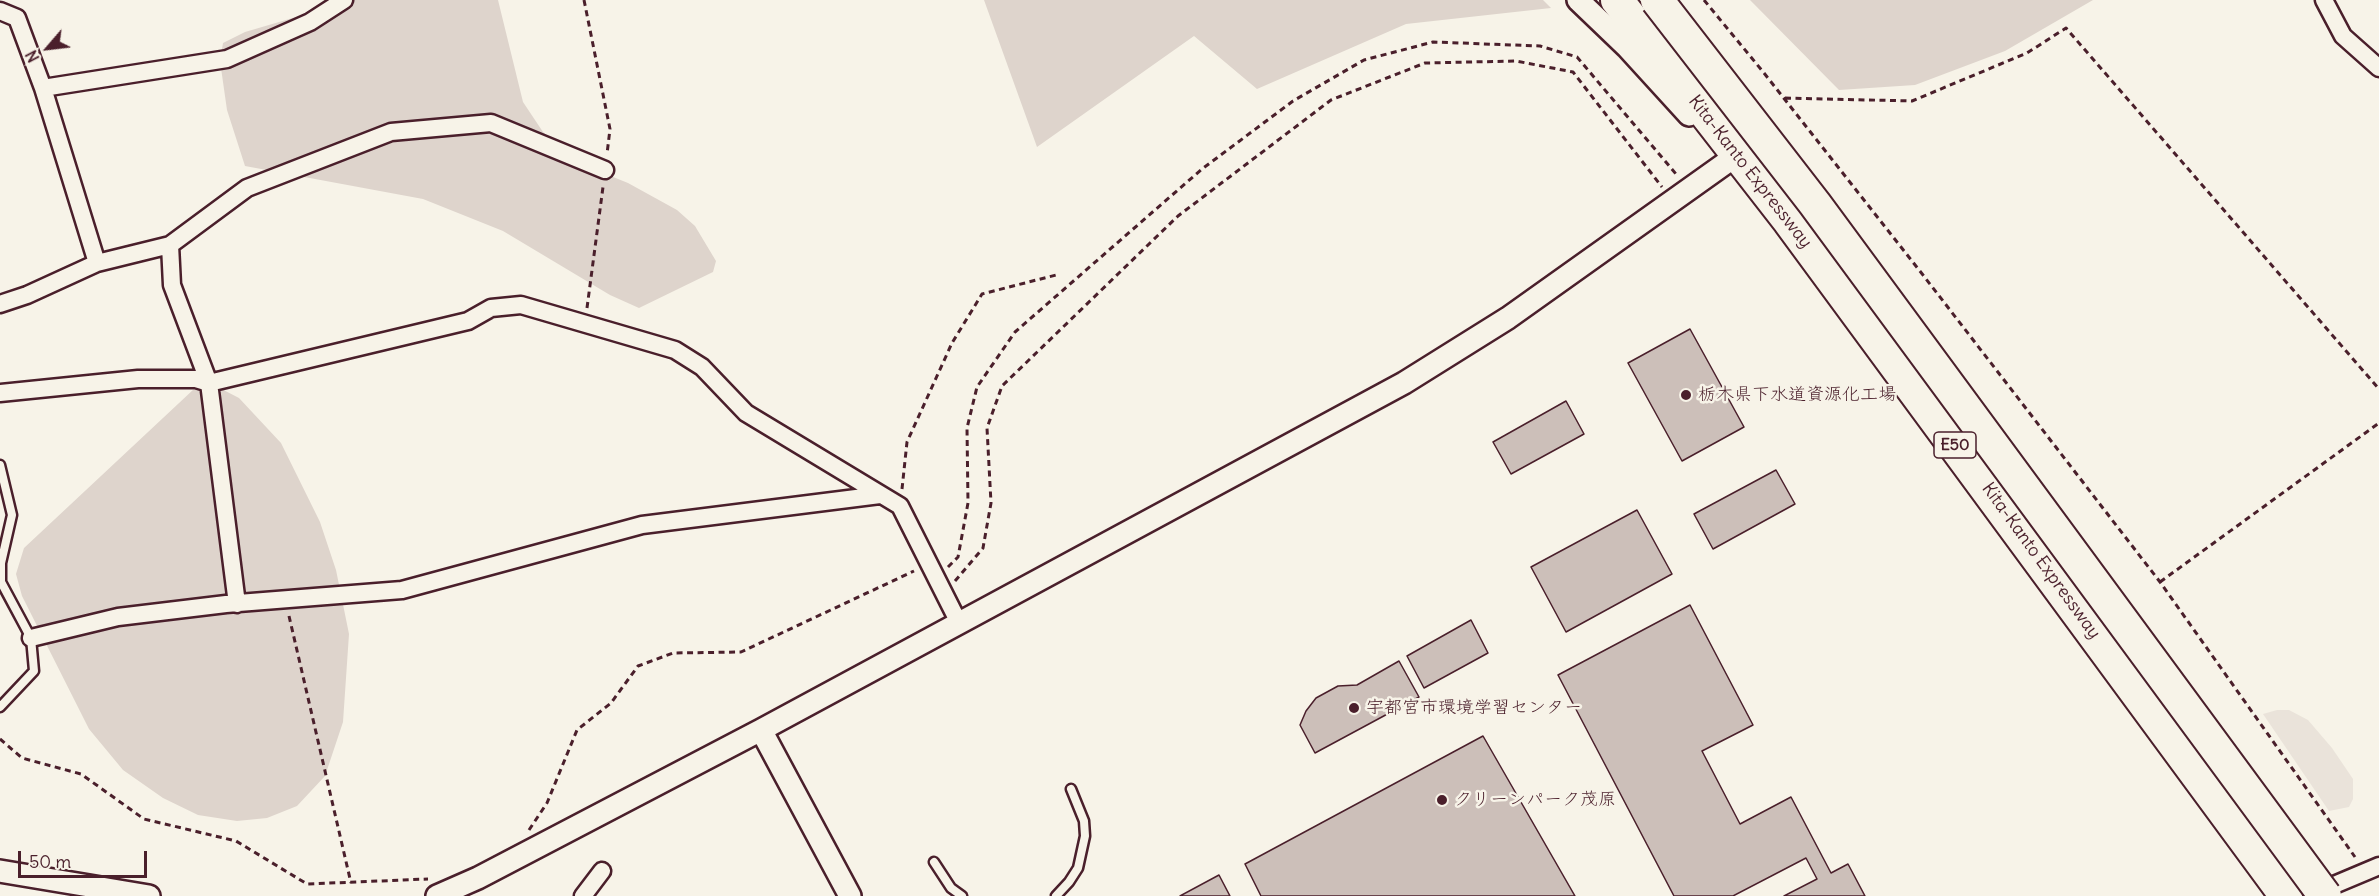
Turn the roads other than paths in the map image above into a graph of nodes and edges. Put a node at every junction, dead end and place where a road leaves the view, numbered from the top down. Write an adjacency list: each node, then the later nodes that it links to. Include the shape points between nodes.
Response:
1 (344, 0): 8 (street, via 310,22 227,59)
2 (1578, 0): 9 (street, via 1628,47)
3 (1617, 0): 35 (highway, Kita-Kanto Expressway / E50, via 1789,221)
4 (1657, 0): 37 (highway, Kita-Kanto Expressway / E50, bridge, via 1815,204)
5 (2324, 0): 7 (street, via 2343,36)
6 (0, 11): 8 (street, via 17,18)
7 (2379, 68)
8 (43, 88): 12 (street)
9 (1730, 160): 19 (street, via 1508,318 1404,383); 34 (street)
10 (605, 170): 11 (street, via 491,123 391,132 247,188)
11 (170, 245): 12 (street); 14 (street, via 172,285)
12 (97, 263): 13 (street)
13 (0, 304)
14 (209, 383): 15 (street, via 196,379 138,379); 17 (street, via 468,321 491,308 521,305 675,350 702,368 746,413); 18 (street)
15 (0, 393)
16 (0, 465): 20 (lane, via 12,515 1,563 1,582)
17 (880, 495): 18 (street, via 642,525 402,590); 19 (street, via 900,506)
18 (237, 604): 20 (street, via 118,617)
19 (959, 623): 22 (street)
20 (31, 638): 21 (lane, via 34,671)
21 (0, 707)
22 (761, 730): 28 (street, via 506,863); 31 (street)
23 (1071, 789): 33 (lane, via 1084,821 1085,836 1078,868)
24 (934, 862): 32 (lane, via 951,888)
25 (2372, 868): 36 (street)
26 (0, 871): 29 (street)
27 (602, 871): 30 (street)
28 (434, 888)
29 (149, 896)
30 (583, 896)
31 (850, 896)
32 (963, 896)
33 (1056, 896)
34 (2277, 896)
35 (2286, 896)
36 (2309, 896)
37 (2325, 896)

